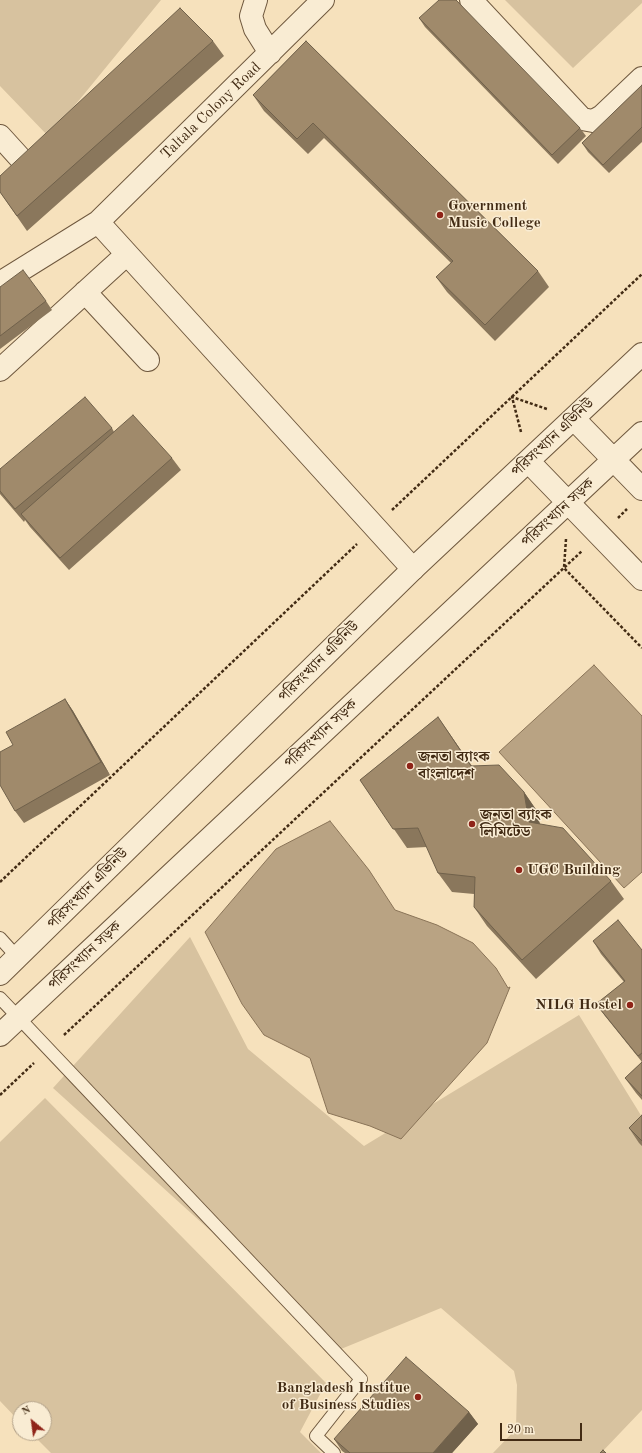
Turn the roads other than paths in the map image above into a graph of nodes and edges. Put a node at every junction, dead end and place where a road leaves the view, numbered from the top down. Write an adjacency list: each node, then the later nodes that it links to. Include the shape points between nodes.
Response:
1 (256, 0): 4 (street, via 251,16 255,29)
2 (323, 0): 4 (street, Taltala Colony Road)
3 (471, 0): 5 (street, via 582,119 593,121 602,116)
4 (270, 53): 8 (street, Taltala Colony Road)
5 (642, 78)
6 (0, 136): 7 (street, via 40,181)
7 (58, 170)
8 (98, 222): 9 (street); 10 (street, Taltala Colony Road)
9 (127, 254): 11 (street); 21 (street)
10 (0, 283)
11 (85, 292): 13 (street); 14 (street)
12 (642, 354): 15 (street, পরিসংখ্যান এভিনিউ)
13 (148, 360)
14 (0, 370)
15 (574, 419): 17 (street); 18 (street, পরিসংখ্যান এভিনিউ)
16 (642, 433): 17 (street, পরিসংখ্যান সড়ক)
17 (614, 460): 19 (street); 20 (street, পরিসংখ্যান সড়ক)
18 (529, 462): 20 (street); 21 (street, পরিসংখ্যান এভিনিউ)
19 (637, 497)
20 (569, 503): 22 (street); 27 (street, পরিসংখ্যান সড়ক)
21 (413, 569): 24 (street, পরিসংখ্যান এভিনিউ)
22 (642, 579)
23 (0, 938): 24 (lane)
24 (18, 958): 25 (street, পরিসংখ্যান এভিনিউ)
25 (0, 974)
26 (0, 998): 27 (lane)
27 (18, 1019): 28 (street, পরিসংখ্যান সড়ক); 29 (lane, via 361,1378 316,1436)
28 (0, 1035)
29 (334, 1453)

